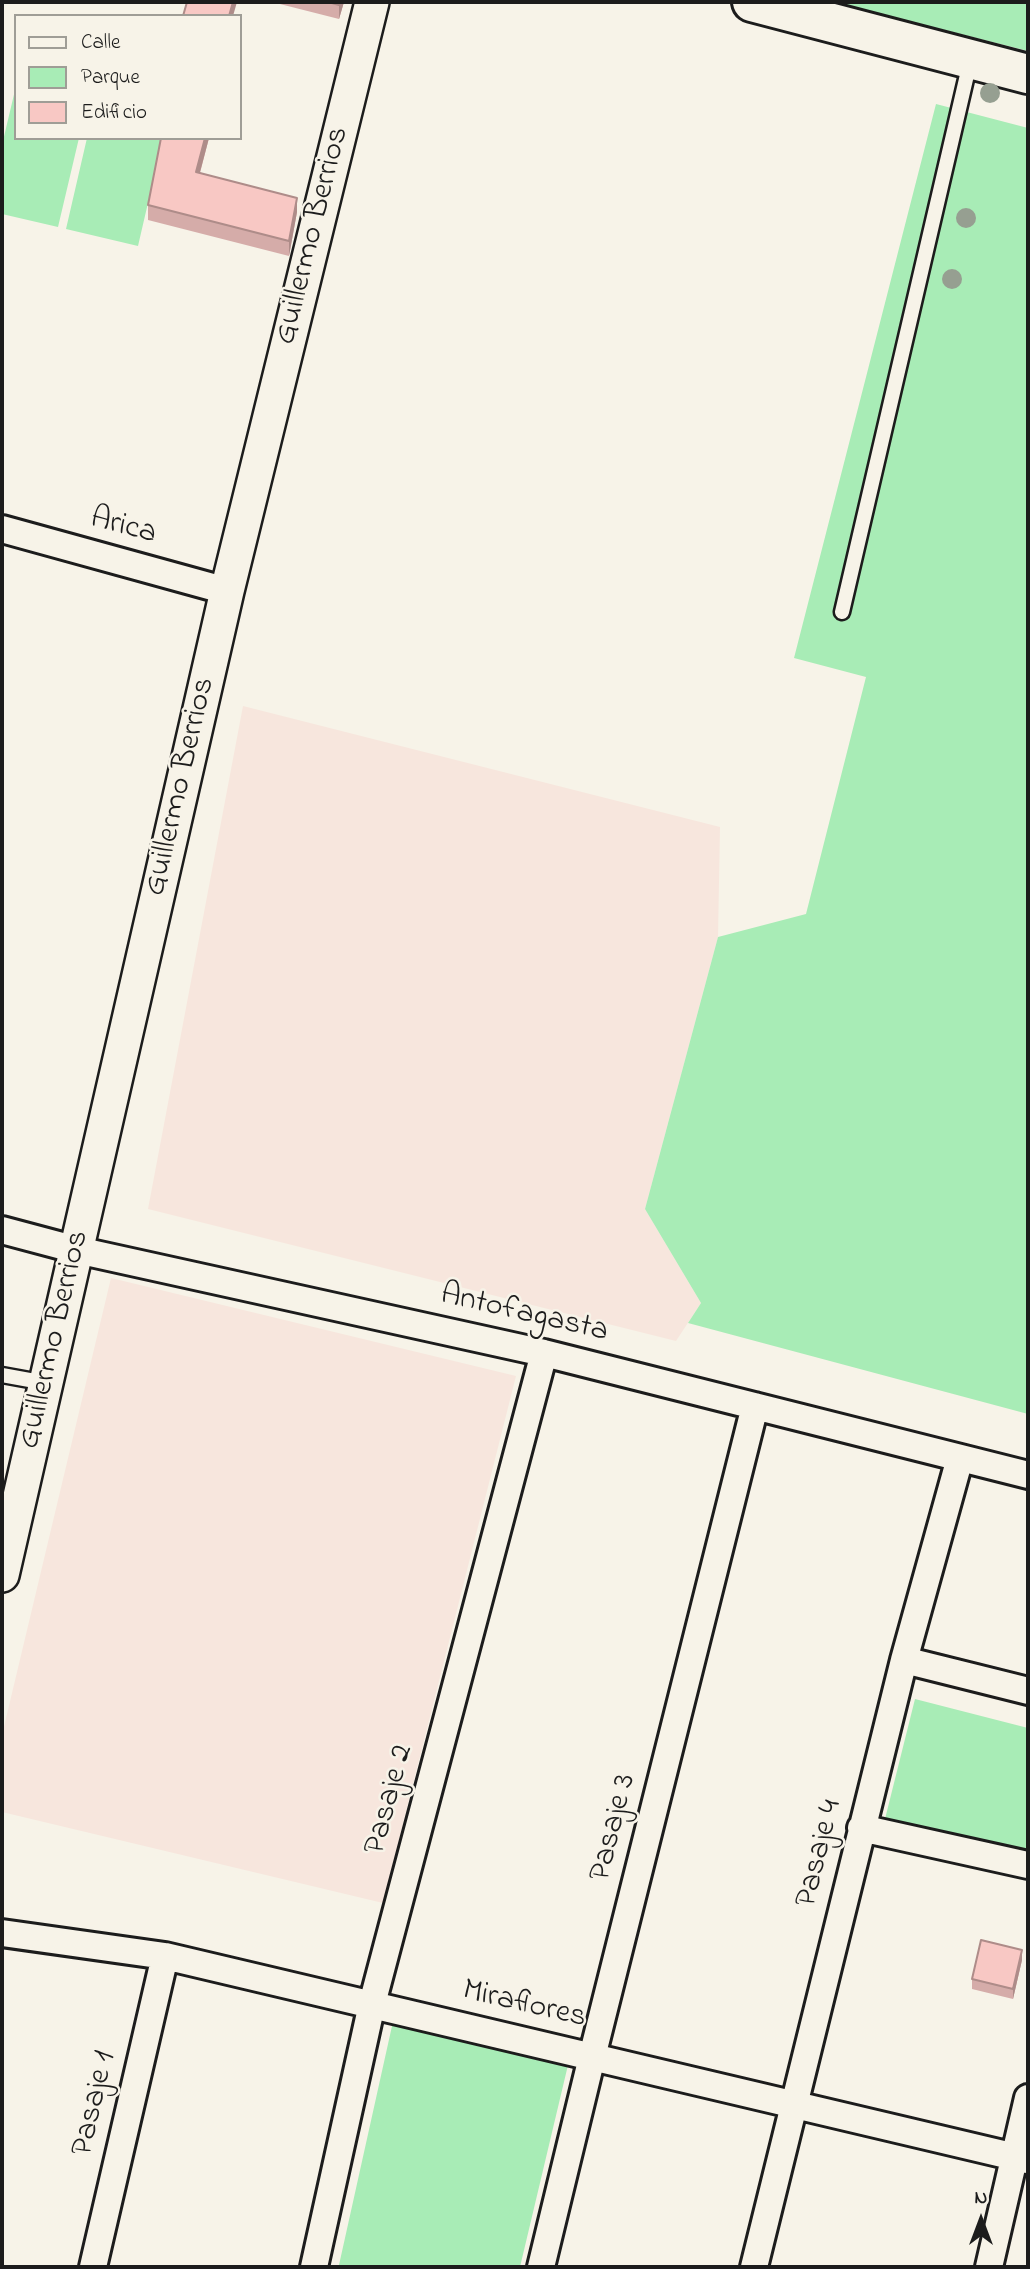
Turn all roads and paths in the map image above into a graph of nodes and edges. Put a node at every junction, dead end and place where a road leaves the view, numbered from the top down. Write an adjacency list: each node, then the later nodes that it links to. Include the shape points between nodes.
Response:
1 (372, 2): 6 (street, Guillermo Berrios)
2 (752, 2): 3 (main road)
3 (971, 60): 4 (main road); 7 (lane)
4 (1028, 74)
5 (2, 529): 6 (street, Arica)
6 (227, 591): 9 (street, Guillermo Berrios)
7 (842, 612)
8 (2, 1230): 9 (street, Antofagasta)
9 (77, 1250): 10 (street, Antofagasta); 12 (street, Guillermo Berrios)
10 (544, 1353): 13 (street, Antofagasta); 23 (street, Pasaje 2)
11 (2, 1375): 12 (lane)
12 (46, 1383): 16 (street, Guillermo Berrios)
13 (755, 1406): 14 (street, Antofagasta); 24 (street, Pasaje 3)
14 (961, 1458): 15 (street, Antofagasta); 17 (street, Pasaje 4)
15 (1028, 1475)
16 (2, 1575)
17 (904, 1660): 18 (street); 19 (street, Pasaje 4)
18 (1028, 1691)
19 (862, 1828): 20 (street); 26 (street, Pasaje 4)
20 (1028, 1865)
21 (2, 1933): 22 (street, Miraflores)
22 (165, 1956): 23 (street, Miraflores); 28 (street, Pasaje 1)
23 (372, 2004): 24 (street, Miraflores); 29 (street, Pasaje 2)
24 (592, 2057): 26 (street, Miraflores); 30 (street, Pasaje 3)
25 (1028, 2098): 27 (street)
26 (794, 2104): 27 (street, Miraflores); 31 (street, Pasaje 4)
27 (1021, 2158): 32 (street)
28 (93, 2267)
29 (314, 2267)
30 (541, 2267)
31 (754, 2267)
32 (989, 2267)

